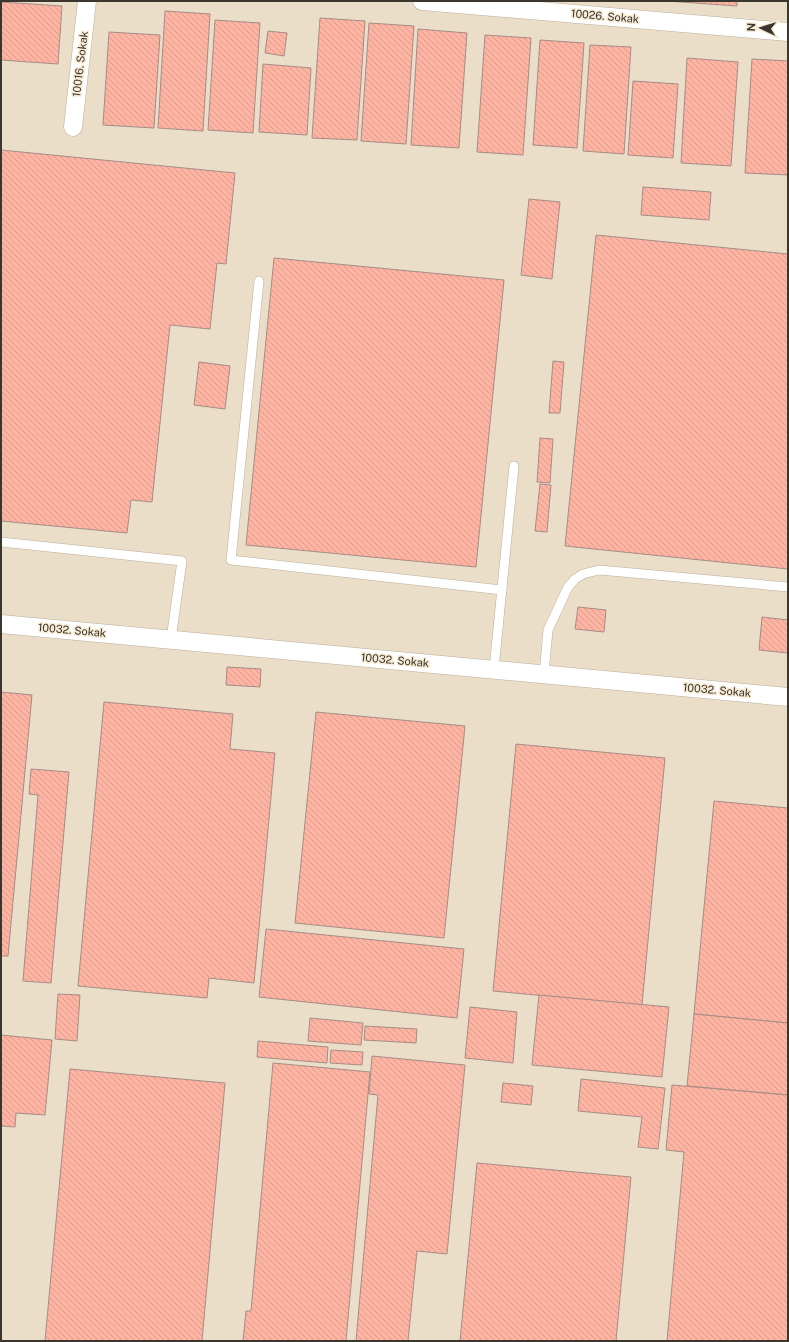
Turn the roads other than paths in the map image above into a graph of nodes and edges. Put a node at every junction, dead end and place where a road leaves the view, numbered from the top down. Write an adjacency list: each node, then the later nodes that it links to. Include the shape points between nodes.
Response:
1 (87, 1): 5 (street, 10016. Sokak)
2 (422, 1): 3 (street, 10026. Sokak)
3 (605, 9): 4 (street, 10026. Sokak)
4 (788, 32)
5 (73, 127)
6 (259, 281): 10 (lane, via 231,560)
7 (514, 466): 10 (lane)
8 (1, 542): 12 (lane, via 182,561)
9 (788, 587): 14 (lane, via 591,571 575,579 568,587 548,630)
10 (502, 590): 13 (lane)
11 (1, 624): 12 (street, 10032. Sokak)
12 (171, 639): 13 (street, 10032. Sokak)
13 (494, 669): 14 (street, 10032. Sokak)
14 (544, 674): 15 (street, 10032. Sokak)
15 (788, 697)

